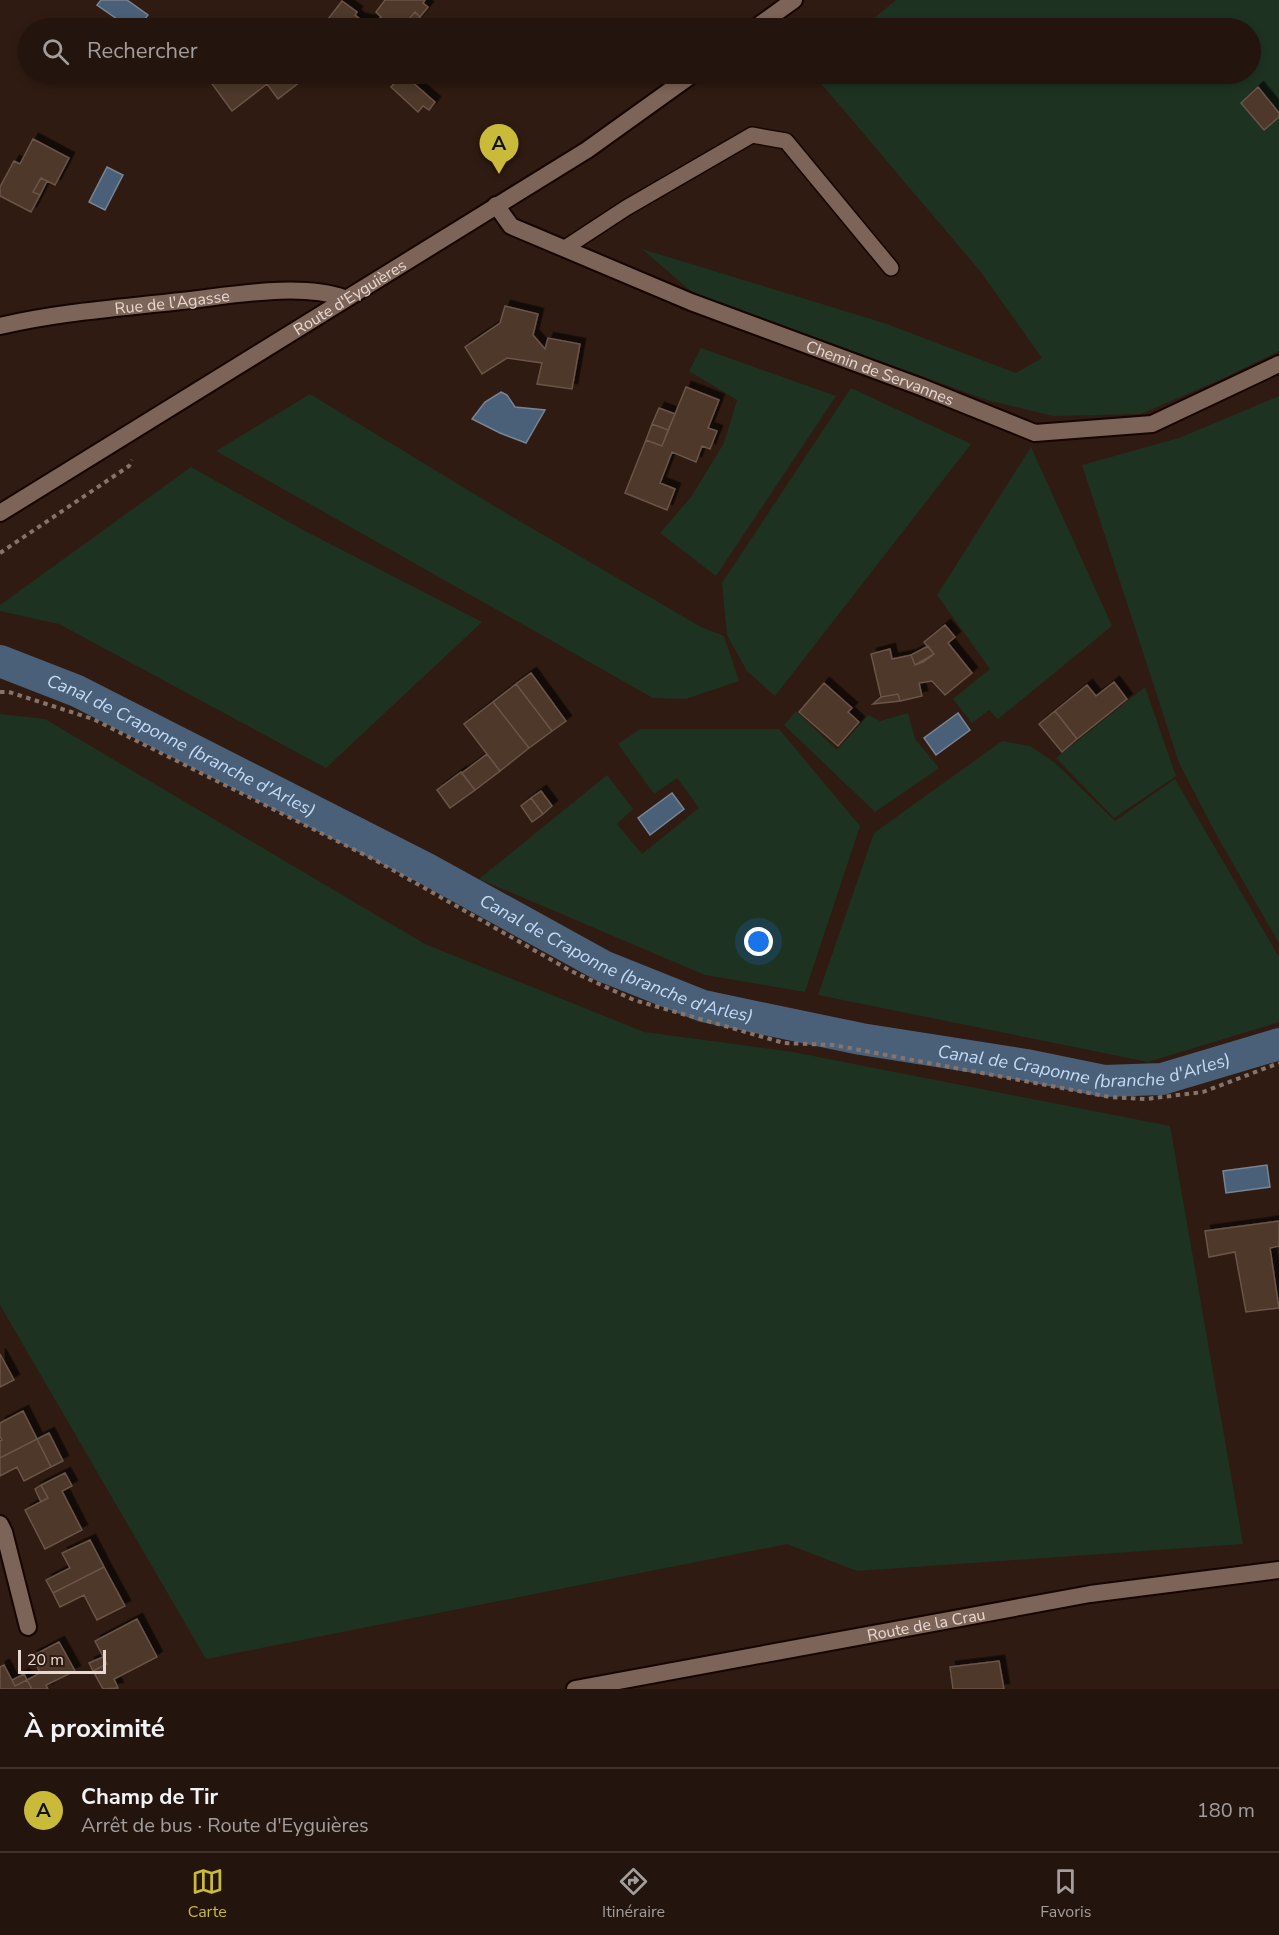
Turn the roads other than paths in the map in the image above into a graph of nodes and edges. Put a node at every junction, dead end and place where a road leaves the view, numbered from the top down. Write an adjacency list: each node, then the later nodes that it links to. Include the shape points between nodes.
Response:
1 (794, 0): 2 (main road)
2 (768, 18)
3 (679, 84): 4 (main road, Route d'Eyguières, via 587,150)
4 (496, 205): 5 (main road, Chemin de Servannes, via 511,225); 7 (main road, Route d'Eyguières)
5 (565, 248): 6 (lane, via 752,135 786,141); 9 (main road, Chemin de Servannes, via 691,302 1035,433 1152,424)
6 (891, 268)
7 (344, 298): 8 (main road, Rue de l'Agasse, via 280,291 42,316); 10 (main road, Route d'Eyguières)
8 (0, 326)
9 (1279, 364)
10 (0, 513)
11 (0, 1524): 13 (main road)
12 (1279, 1570): 14 (main road, Route de la Crau, via 1090,1594)
13 (28, 1627)
14 (575, 1689)

